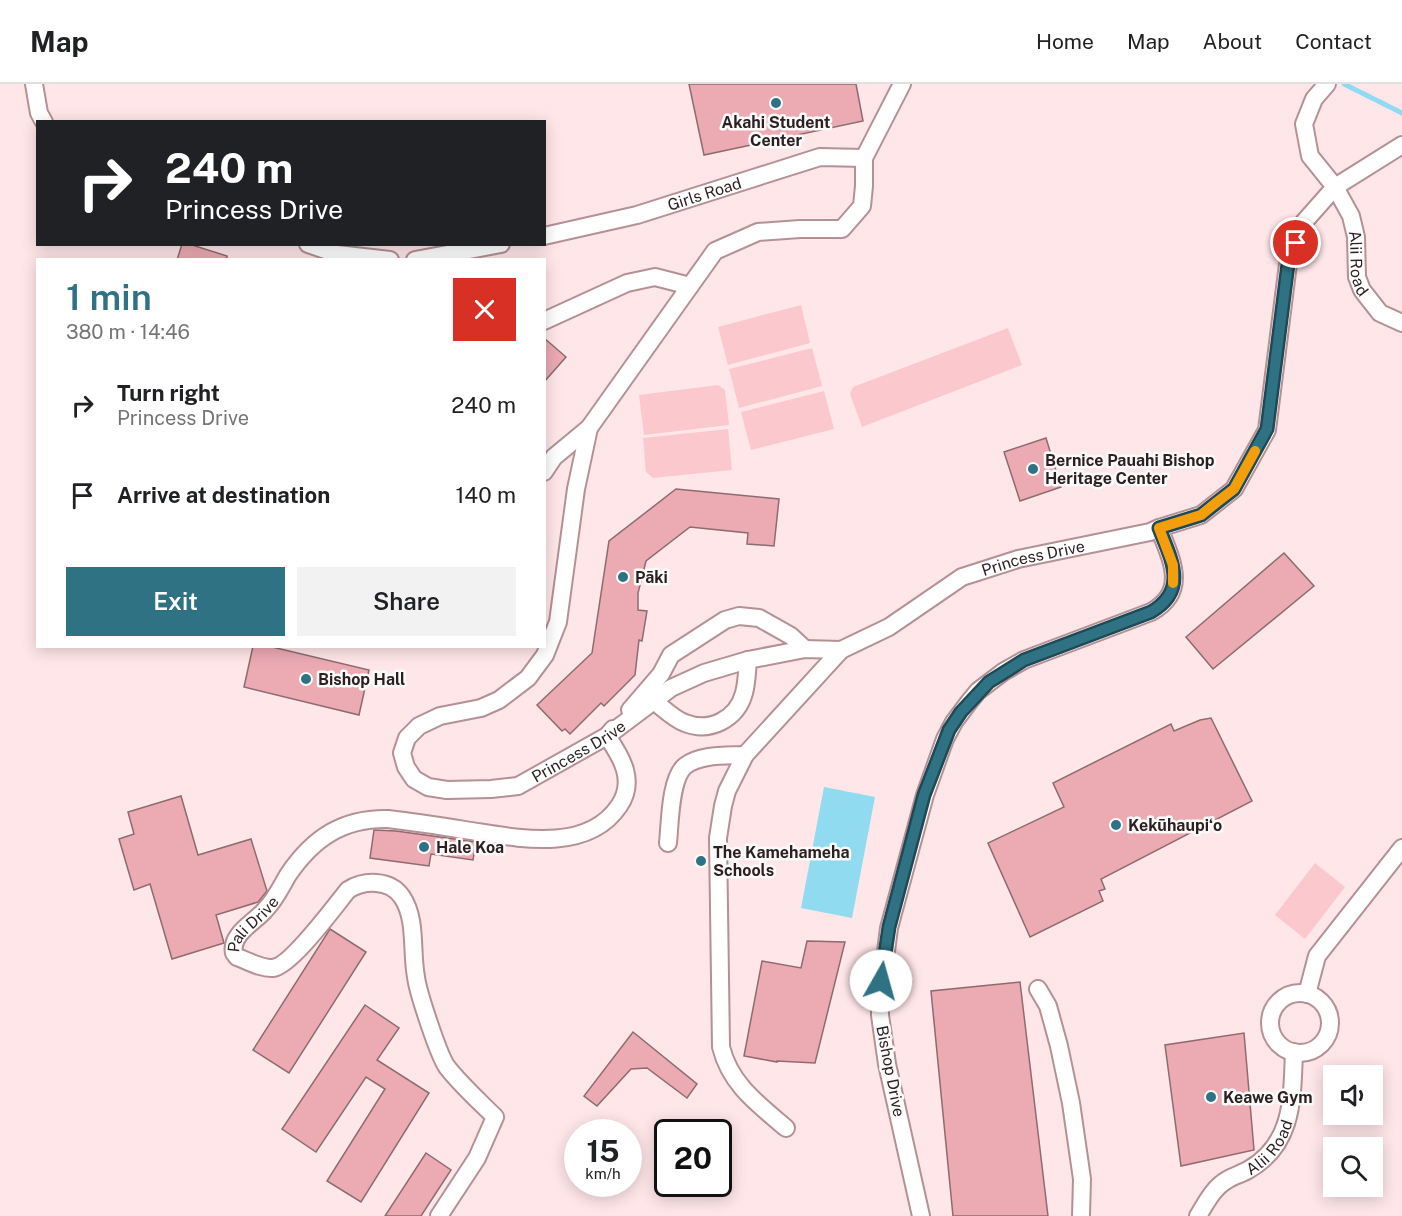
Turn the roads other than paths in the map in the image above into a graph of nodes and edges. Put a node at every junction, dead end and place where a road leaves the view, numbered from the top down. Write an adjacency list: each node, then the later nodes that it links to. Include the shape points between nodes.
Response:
1 (34, 84): 4 (street)
2 (902, 84): 6 (street)
3 (1328, 84): 7 (street, Alii Road, via 1314,99 1304,124 1310,156)
4 (44, 120)
5 (1402, 145): 7 (street, Princess Drive)
6 (864, 158): 8 (street, Girls Road, via 820,157 637,215); 13 (street, Princess Drive, via 862,206 842,229 758,232 715,251)
7 (1335, 187): 15 (street, Alii Road, via 1354,227 1357,277 1362,290 1380,313); 18 (street, Princess Drive, via 1304,222 1288,264 1267,429 1234,489 1201,515)
8 (546, 236)
9 (314, 246): 11 (street, via 337,254)
10 (490, 246): 12 (street)
11 (372, 258)
12 (426, 258)
13 (690, 286): 14 (street, via 655,278 627,283); 16 (street, Princess Drive)
14 (546, 320)
15 (1402, 323)
16 (588, 428): 17 (street); 23 (street, Princess Drive, via 558,622 545,655 528,678 500,700 440,716 419,726 407,738 402,753 414,779 428,787 491,789 518,786)
17 (546, 469)
18 (1154, 530): 20 (street, Princess Drive, via 1018,559 962,577 889,627); 32 (street, Bishop Drive, via 1173,565 1170,595 1162,605 1024,660 989,682 949,730 924,795 889,927 880,998 887,1064)
19 (805, 649): 20 (street, Princess Drive); 21 (street, Princess Drive); 23 (street, via 759,618 740,616 725,620 671,655 661,674)
20 (841, 650): 24 (street)
21 (748, 660): 22 (street, Princess Drive, via 689,680); 22 (street, via 744,694 736,710 721,723 702,728 683,723)
22 (654, 700): 23 (street, Princess Drive)
23 (607, 736): 31 (street, Pali Drive, via 626,770 626,792 615,811 589,831 540,839 388,819 372,818 343,825 305,853 267,908 234,942 237,957 272,968 283,965 348,890 376,883 400,894 411,922 421,998 446,1066 495,1117 477,1158)
24 (745, 755): 25 (street, via 686,765 674,793); 30 (street, via 727,790 718,837 721,1047 737,1084)
25 (668, 843)
26 (1402, 848): 28 (street, via 1317,956)
27 (1038, 989): 33 (street, via 1048,1006 1071,1103 1082,1179)
28 (1307, 994): 29 (street, via 1324,1005 1329,1024 1327,1035 1313,1049); 29 (street, via 1289,995 1274,1007 1271,1016 1272,1034 1277,1042)
29 (1294, 1052): 34 (street, Alii Road, via 1290,1116 1277,1143 1248,1170 1220,1185)
30 (786, 1128)
31 (439, 1216)
32 (921, 1216)
33 (1081, 1216)
34 (1198, 1216)

